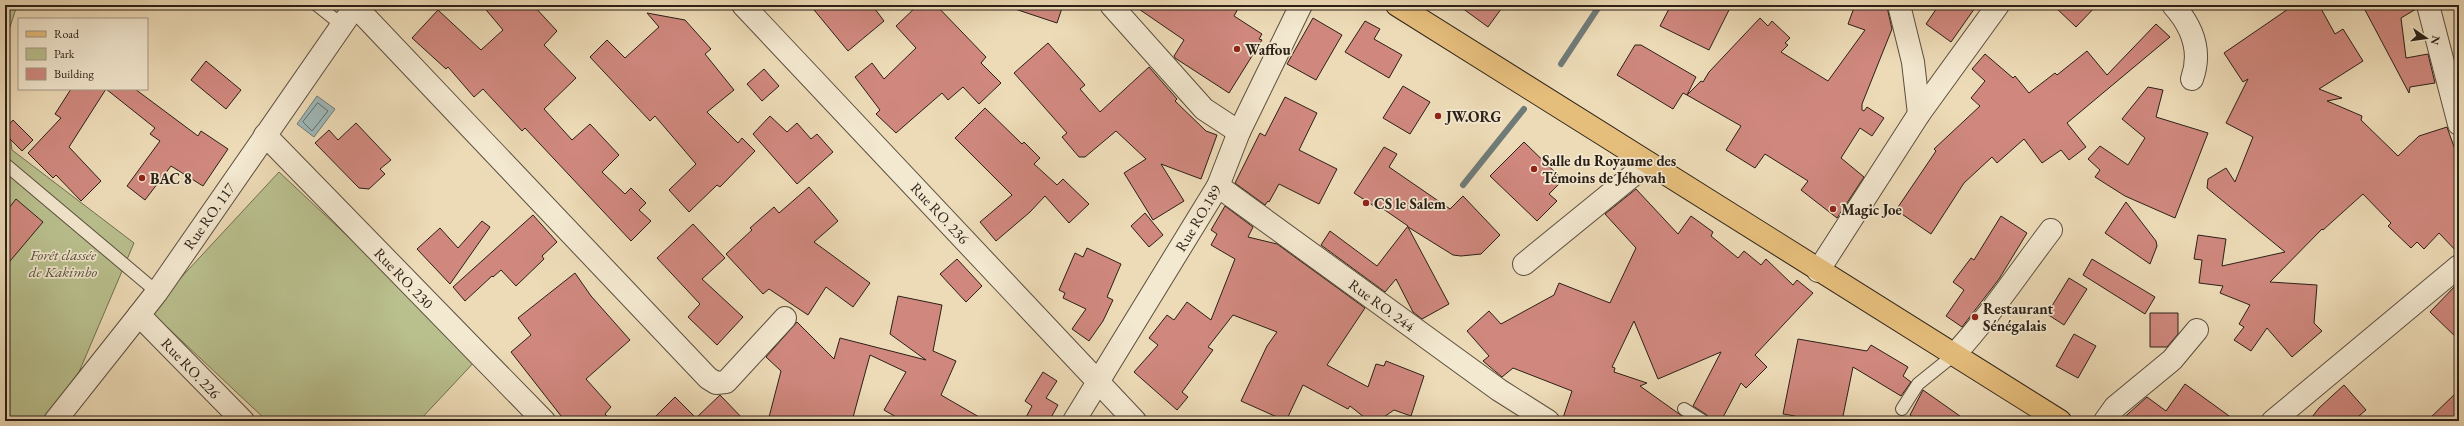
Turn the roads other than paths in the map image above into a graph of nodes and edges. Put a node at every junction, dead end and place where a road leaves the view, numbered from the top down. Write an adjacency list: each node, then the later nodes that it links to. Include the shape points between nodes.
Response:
1 (317, 5): 11 (lane)
2 (355, 5): 11 (street, Rue RO. 117); 26 (street, via 708,378 716,383 726,382)
3 (744, 5): 29 (street, Rue RO. 236)
4 (1111, 5): 15 (street, via 1204,109)
5 (1301, 5): 15 (street, Rue RO.189)
6 (1397, 5): 17 (main road)
7 (1898, 5): 13 (street, via 1913,62)
8 (1998, 5): 13 (street)
9 (2173, 5): 12 (street, via 2186,19 2194,43 2197,64)
10 (2428, 5): 14 (street)
11 (342, 25): 16 (street, Rue RO. 117)
12 (2192, 79)
13 (1919, 114): 23 (street)
14 (2459, 124)
15 (1239, 132): 19 (street, Rue RO.189)
16 (265, 135): 24 (street, Rue RO. 117); 34 (street, Rue RO. 230)
17 (1648, 163): 21 (street); 23 (main road)
18 (5, 164): 24 (lane)
19 (1218, 186): 29 (street, Rue RO.189); 37 (street, Rue RO. 244, via 1498,390)
20 (2051, 230): 28 (street, via 2000,296 1983,324)
21 (1524, 264)
22 (2459, 266): 41 (street)
23 (1818, 270): 28 (main road)
24 (157, 292): 25 (street, Rue RO. 117)
25 (139, 315): 32 (street, Rue RO. 117); 33 (street, Rue RO. 226)
26 (785, 318)
27 (2197, 330): 40 (street, via 2172,360 2115,407)
28 (1954, 355): 31 (lane, via 1918,384); 39 (main road)
29 (1098, 381): 35 (street, Rue RO.189); 36 (street, Rue RO. 236)
30 (1684, 409): 38 (lane)
31 (1902, 409)
32 (55, 421)
33 (243, 421)
34 (544, 421)
35 (1074, 421)
36 (1135, 421)
37 (1548, 421)
38 (1703, 421)
39 (2060, 421)
40 (2105, 421)
41 (2273, 421)

